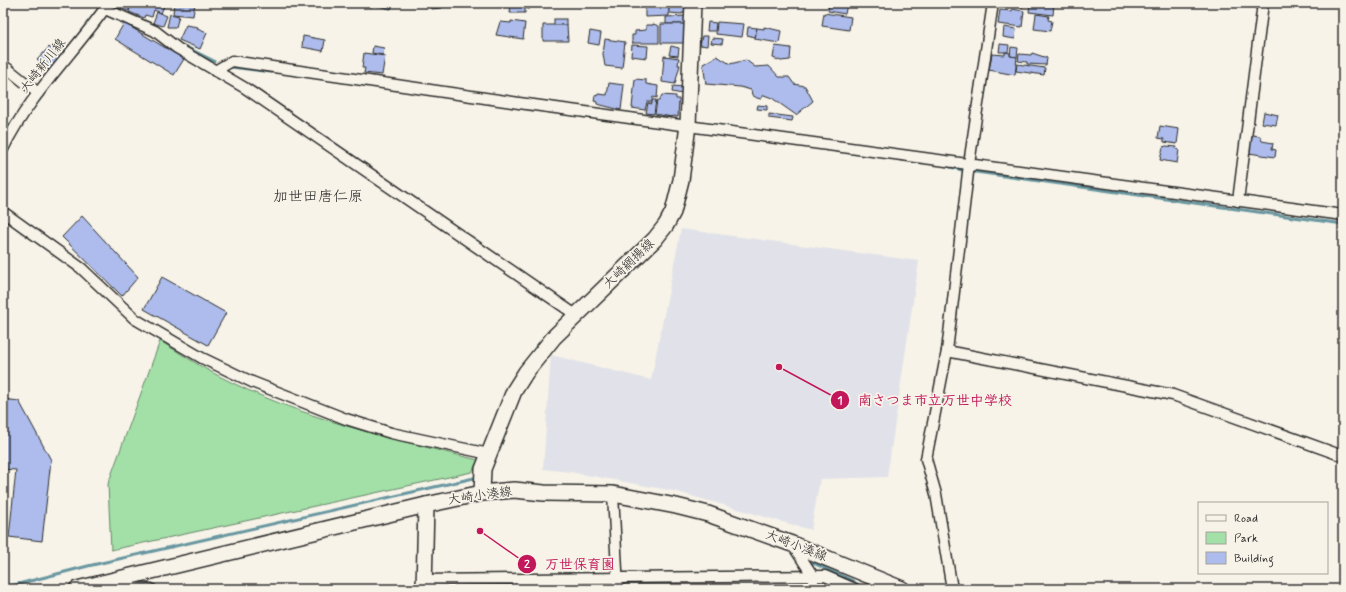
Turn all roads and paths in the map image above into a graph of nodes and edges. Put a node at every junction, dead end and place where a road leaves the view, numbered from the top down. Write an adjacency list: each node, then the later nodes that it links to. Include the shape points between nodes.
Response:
1 (692, 3): 8 (street, 大崎網揚線)
2 (993, 3): 10 (street)
3 (1263, 3): 11 (street)
4 (107, 6): 6 (street, via 155,31); 7 (street, 大崎新川線)
5 (3, 65): 7 (street)
6 (215, 71): 8 (street, via 232,61); 14 (street, via 245,88)
7 (38, 93): 9 (street, 大崎新川線, via 14,127)
8 (688, 125): 10 (street); 14 (street, 大崎網揚線, via 681,180 673,212 666,225 645,249)
9 (3, 149)
10 (968, 167): 11 (street); 15 (street)
11 (1238, 200): 13 (street)
12 (3, 212): 16 (street, via 81,268 135,319 202,358 252,382 346,419 391,433)
13 (1343, 215)
14 (576, 315): 16 (street, 大崎網揚線, via 549,343 514,391)
15 (947, 351): 17 (street, via 1173,395); 31 (street, via 926,459 936,494)
16 (489, 454): 18 (street, 大崎網揚線, via 483,469)
17 (1343, 456)
18 (482, 493): 19 (street, 大崎小湊線, via 514,490); 20 (street, 大崎小湊線)
19 (613, 494): 21 (street, 大崎小湊線, via 708,514); 23 (street)
20 (426, 505): 24 (street); 25 (street, 大崎小湊線)
21 (792, 544): 22 (street); 30 (street, 大崎小湊線)
22 (813, 576): 23 (street); 28 (street); 29 (street, via 825,576)
23 (618, 578): 24 (street); 27 (street)
24 (424, 584)
25 (82, 588): 26 (street)
26 (151, 589)
27 (618, 589)
28 (813, 589)
29 (856, 589)
30 (902, 589)
31 (952, 589)

